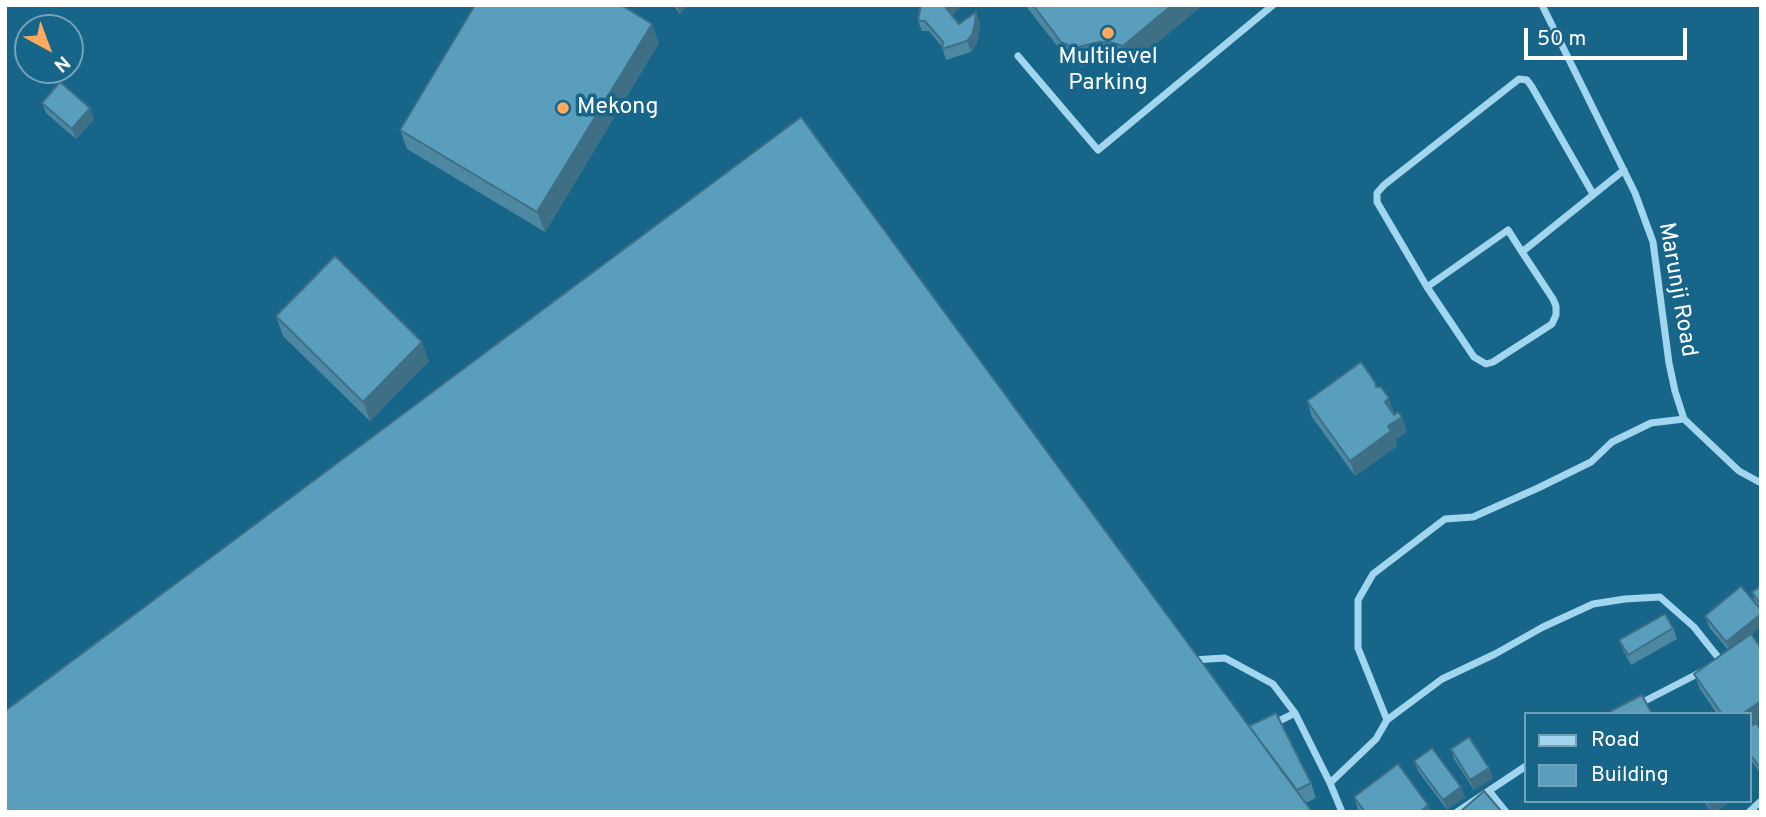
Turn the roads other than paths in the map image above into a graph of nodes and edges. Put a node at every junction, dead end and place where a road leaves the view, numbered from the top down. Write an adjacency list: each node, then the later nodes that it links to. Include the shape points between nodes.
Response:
1 (1273, 5): 3 (street, via 1098,150)
2 (1542, 5): 4 (street, Marunji Road)
3 (1018, 56)
4 (1624, 170): 5 (street); 8 (street, Marunji Road, via 1653,242 1669,363)
5 (1593, 194): 6 (street); 7 (street, via 1532,87 1519,79 1377,193 1377,202)
6 (1522, 252): 7 (street, via 1508,230); 7 (street, via 1553,299 1556,314 1552,324 1493,362 1474,358)
7 (1427, 287)
8 (1684, 419): 9 (street, Marunji Road, via 1739,471); 15 (street, via 1651,423 1612,442 1591,462 1538,488 1473,517 1445,519 1373,573 1358,600 1358,648)
9 (1761, 483)
10 (1733, 654): 12 (street)
11 (1185, 660): 14 (street, via 1226,658 1273,684)
12 (1721, 661): 13 (street); 15 (street, via 1695,627 1660,597 1625,598 1593,604 1543,627 1442,679)
13 (1629, 709)
14 (1295, 713): 16 (street); 18 (street)
15 (1387, 720): 18 (street, via 1376,739)
16 (1270, 726)
17 (1524, 767): 19 (street)
18 (1329, 783): 21 (street)
19 (1489, 791): 22 (street); 23 (street)
20 (1761, 802): 24 (street)
21 (1342, 812)
22 (1457, 812)
23 (1506, 812)
24 (1749, 812)

